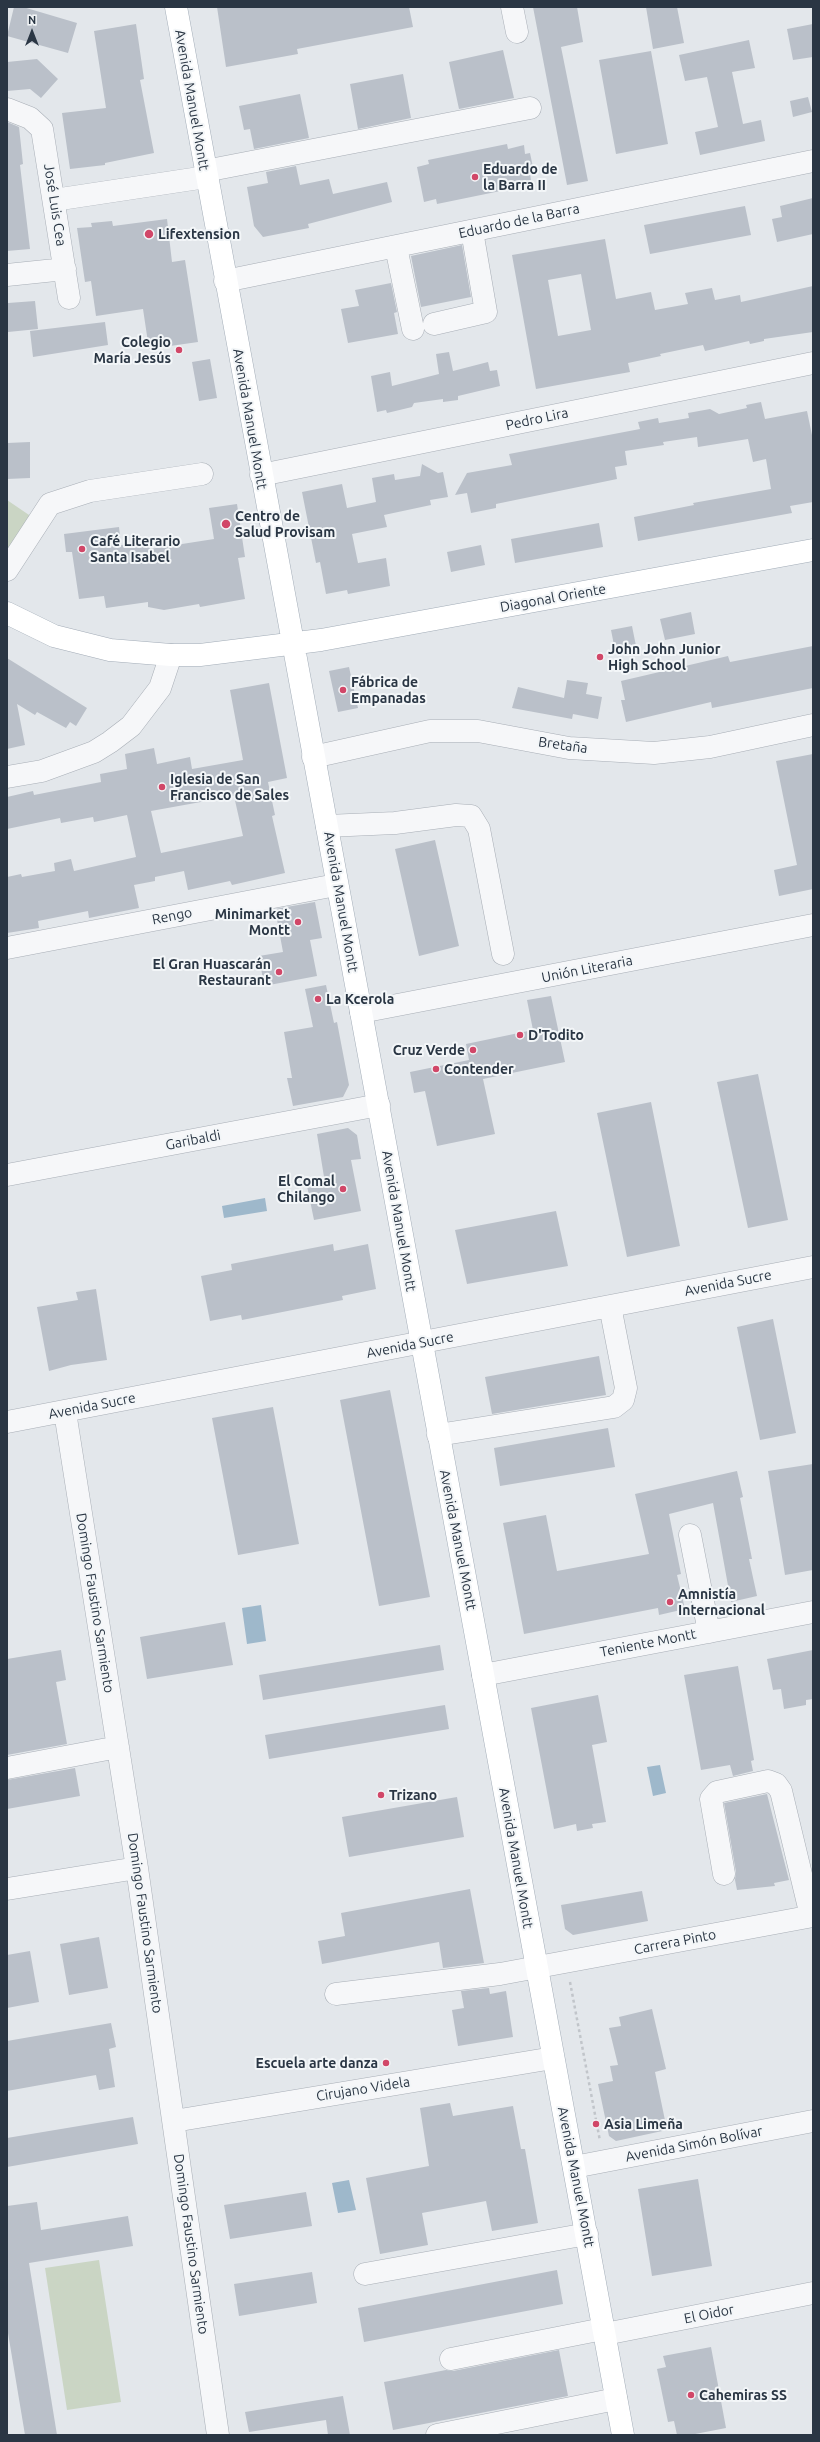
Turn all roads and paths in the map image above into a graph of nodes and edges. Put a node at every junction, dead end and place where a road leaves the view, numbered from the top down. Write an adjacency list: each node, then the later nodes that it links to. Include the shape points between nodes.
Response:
1 (176, 7): 7 (main road, Avenida Manuel Montt)
2 (512, 7): 3 (street)
3 (516, 32)
4 (530, 108): 7 (street)
5 (7, 109): 8 (street, José Luis Cea, via 30,118 42,129)
6 (813, 161): 9 (street, Eduardo de la Barra)
7 (206, 174): 8 (street); 13 (main road, Avenida Manuel Montt)
8 (54, 200): 11 (street, José Luis Cea)
9 (472, 231): 10 (street, Eduardo de la Barra); 15 (street, via 486,312)
10 (396, 246): 13 (street, Eduardo de la Barra); 16 (street)
11 (65, 269): 12 (street); 14 (street, José Luis Cea)
12 (7, 275)
13 (225, 281): 19 (main road, Avenida Manuel Montt)
14 (70, 298)
15 (434, 324)
16 (413, 329)
17 (813, 362): 19 (street, Pedro Lira)
18 (202, 474): 21 (street, via 90,491 50,504)
19 (261, 475): 23 (main road, Avenida Manuel Montt)
20 (813, 550): 23 (main road, Diagonal Oriente)
21 (7, 570)
22 (7, 613): 24 (main road, Diagonal Oriente, via 54,636 73,641 110,650)
23 (292, 645): 24 (main road, Diagonal Oriente, via 200,655); 26 (main road, Avenida Manuel Montt)
24 (171, 655): 27 (street, via 160,688 131,726 110,742 94,752 42,771)
25 (813, 724): 26 (street, Bretaña, via 710,747 654,753 569,748 478,731 430,731)
26 (313, 757): 28 (main road, Avenida Manuel Montt)
27 (7, 777)
28 (326, 826): 29 (main road, Avenida Manuel Montt); 32 (street, via 470,816 479,829)
29 (336, 885): 31 (street, Rengo); 33 (main road, Avenida Manuel Montt)
30 (813, 926): 33 (street, Unión Literaria)
31 (7, 948)
32 (503, 954)
33 (361, 1012): 34 (main road, Avenida Manuel Montt)
34 (379, 1105): 35 (street, Garibaldi); 38 (main road, Avenida Manuel Montt)
35 (7, 1175)
36 (813, 1267): 37 (street, Avenida Sucre)
37 (610, 1306): 38 (street, Avenida Sucre); 41 (street, via 626,1388 623,1400 614,1406)
38 (421, 1343): 39 (street, Avenida Sucre); 41 (main road, Avenida Manuel Montt)
39 (65, 1412): 40 (street, Avenida Sucre); 46 (street, Domingo Faustino Sarmiento)
40 (7, 1422)
41 (438, 1435): 45 (main road, Avenida Manuel Montt)
42 (690, 1535): 44 (street)
43 (813, 1612): 44 (street, Teniente Montt)
44 (709, 1632): 45 (street, Teniente Montt)
45 (483, 1675): 53 (main road, Avenida Manuel Montt)
46 (118, 1748): 47 (street); 48 (street, Domingo Faustino Sarmiento)
47 (7, 1768)
48 (137, 1868): 50 (street); 56 (street, Domingo Faustino Sarmiento)
49 (724, 1874): 51 (street, via 711,1799 717,1792 768,1781 776,1784 781,1791)
50 (7, 1889)
51 (812, 1916): 52 (street, Carrera Pinto)
52 (565, 1963): 53 (street, Carrera Pinto); 58 (path)
53 (537, 1968): 54 (street, Carrera Pinto); 55 (main road, Avenida Manuel Montt)
54 (336, 1994)
55 (553, 2058): 56 (street, Cirujano Videla); 59 (main road, Avenida Manuel Montt)
56 (174, 2120): 66 (street, Domingo Faustino Sarmiento)
57 (813, 2121): 58 (street, Avenida Simón Bolívar)
58 (604, 2162): 59 (street, Avenida Simón Bolívar)
59 (574, 2167): 60 (main road, Avenida Manuel Montt)
60 (587, 2234): 61 (street); 63 (main road, Avenida Manuel Montt)
61 (365, 2274)
62 (813, 2293): 63 (street, El Oidor)
63 (604, 2331): 64 (street, El Oidor); 65 (main road, Avenida Manuel Montt)
64 (451, 2359)
65 (616, 2399): 67 (street); 68 (main road, Avenida Manuel Montt)
66 (218, 2435)
67 (438, 2435)
68 (623, 2435)

